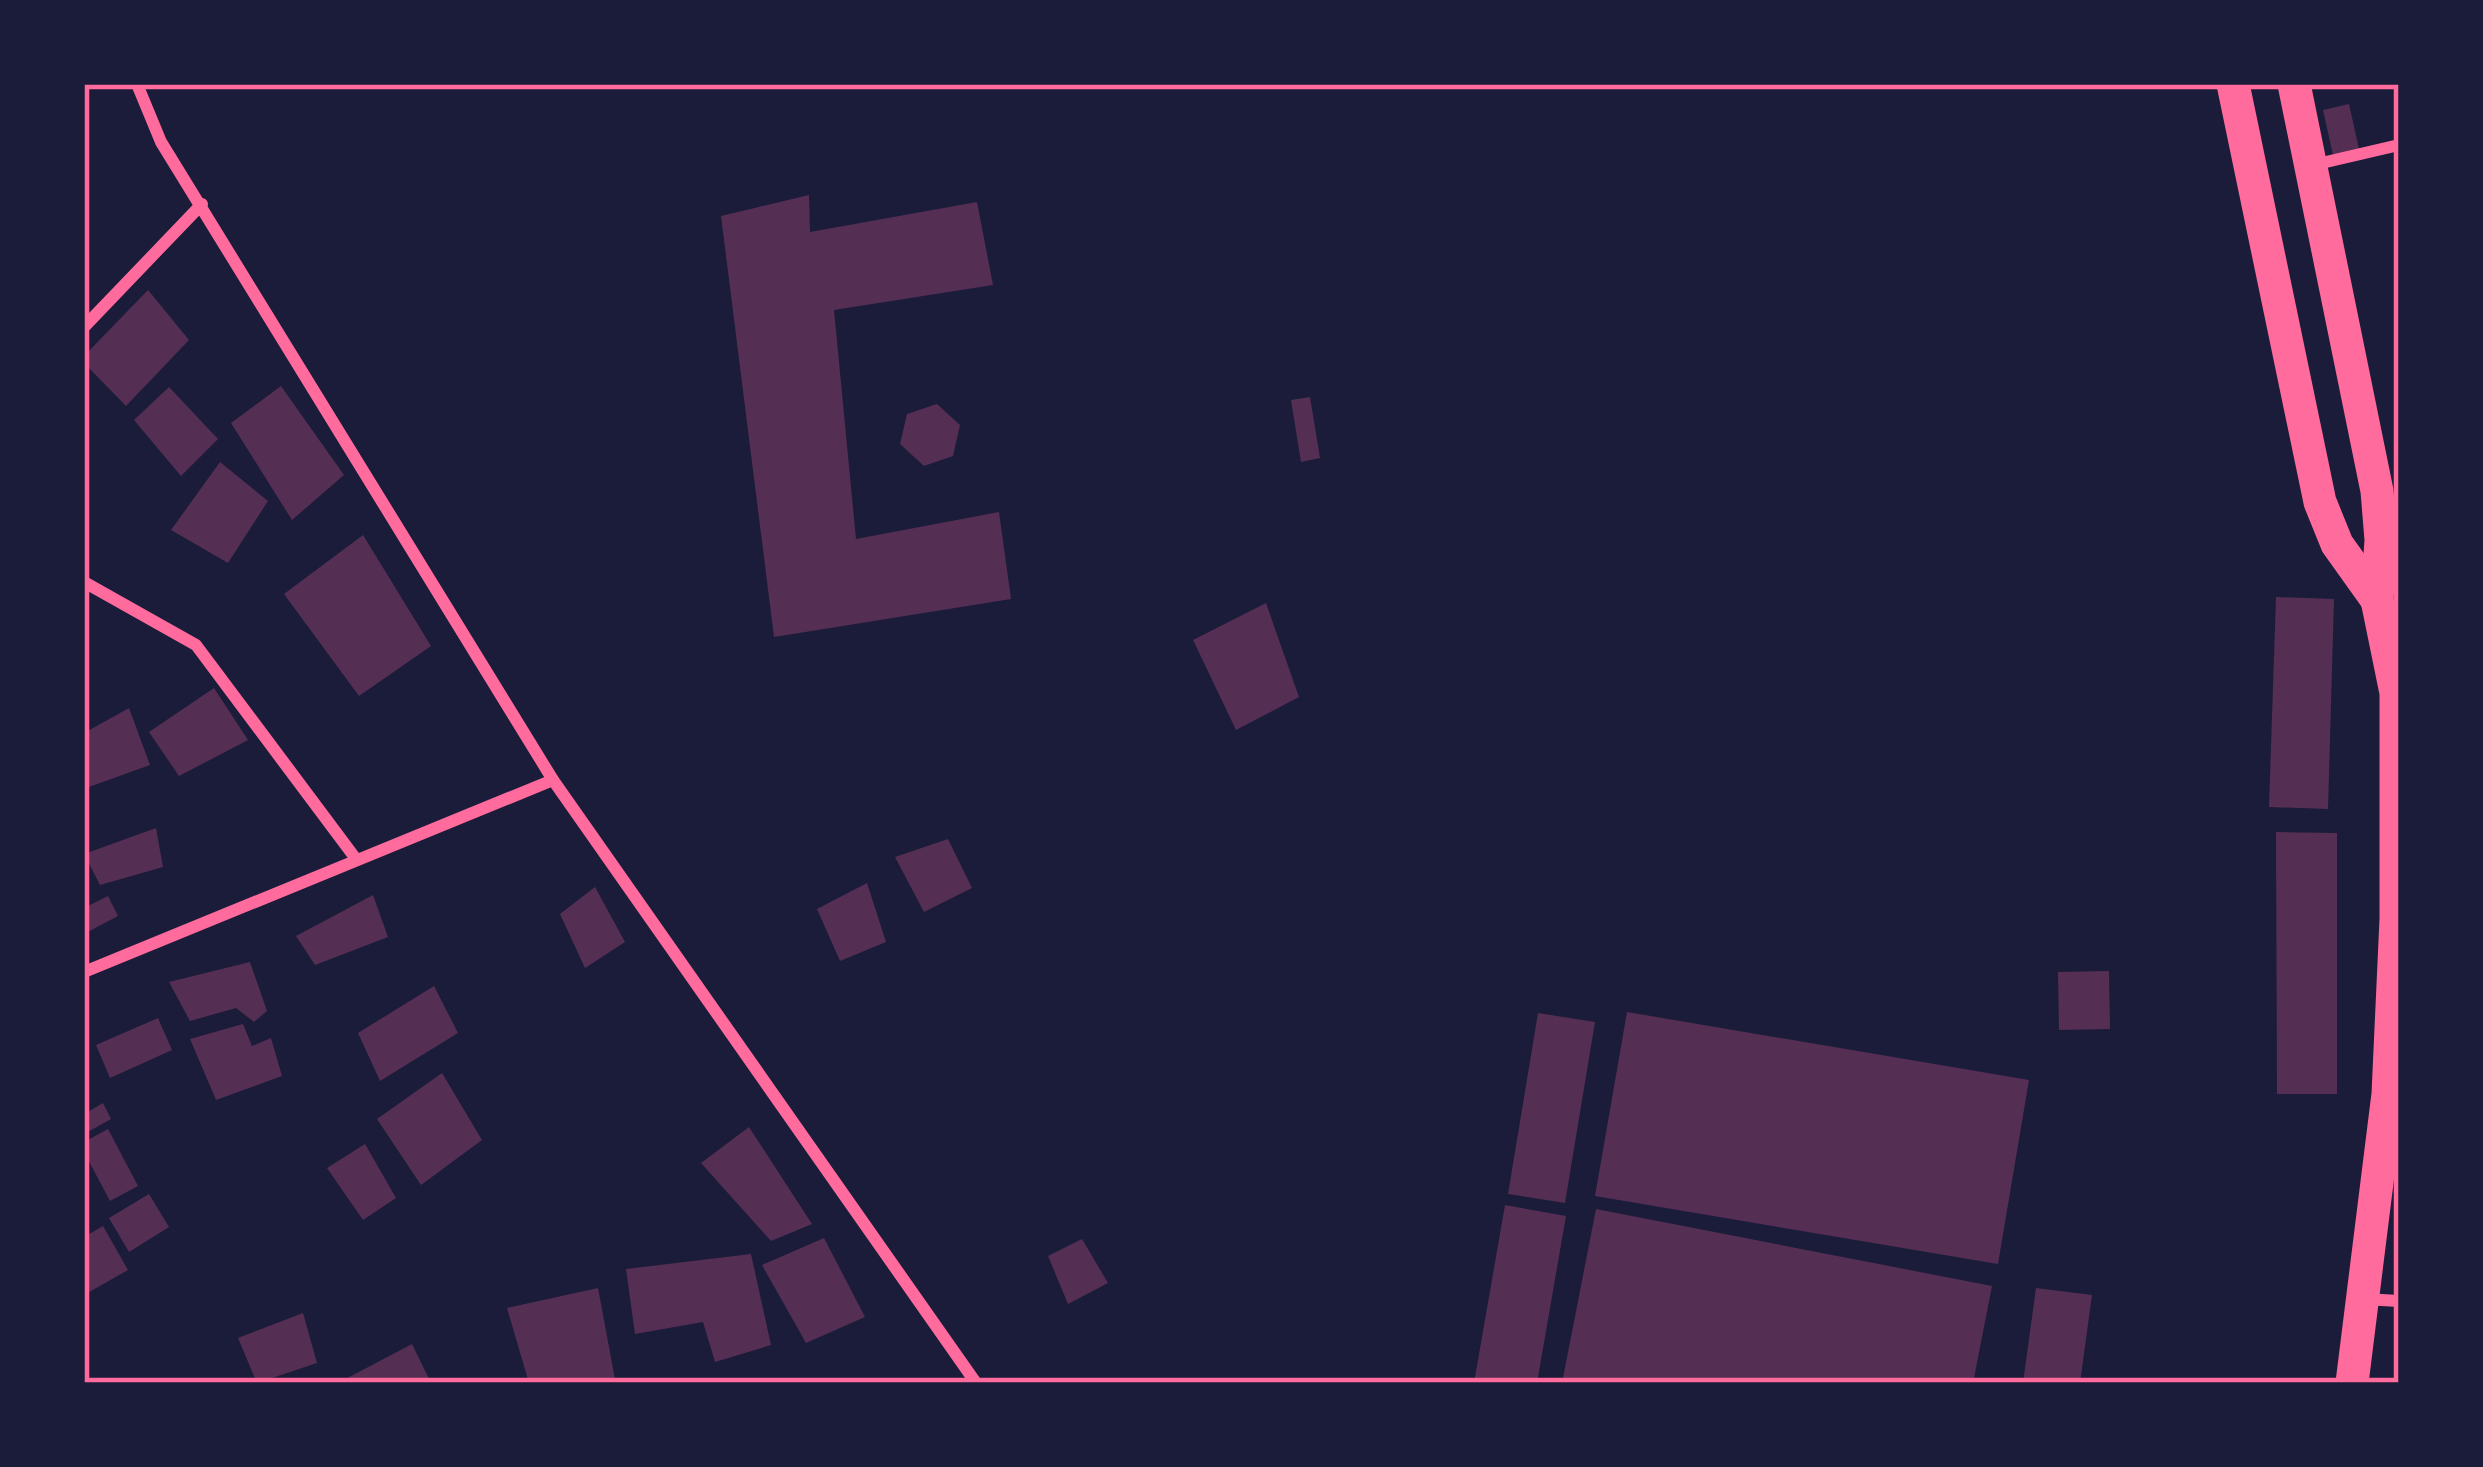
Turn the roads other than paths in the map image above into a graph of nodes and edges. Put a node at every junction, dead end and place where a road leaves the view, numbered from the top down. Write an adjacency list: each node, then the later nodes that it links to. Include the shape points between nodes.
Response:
1 (136, 84): 6 (street, via 161,142)
2 (2233, 84): 9 (highway, via 2320,502 2337,544)
3 (2294, 84): 5 (highway)
4 (2399, 145): 5 (street)
5 (2311, 165): 9 (highway, via 2377,491)
6 (202, 204): 7 (street); 11 (street)
7 (84, 327)
8 (84, 582): 12 (street, via 196,645)
9 (2377, 600): 10 (highway)
10 (2397, 693): 14 (highway, via 2388,1094)
11 (553, 780): 12 (street); 16 (street)
12 (356, 859): 13 (street)
13 (84, 972)
14 (2364, 1299): 15 (street); 17 (highway)
15 (2399, 1300)
16 (976, 1383)
17 (2352, 1383)

